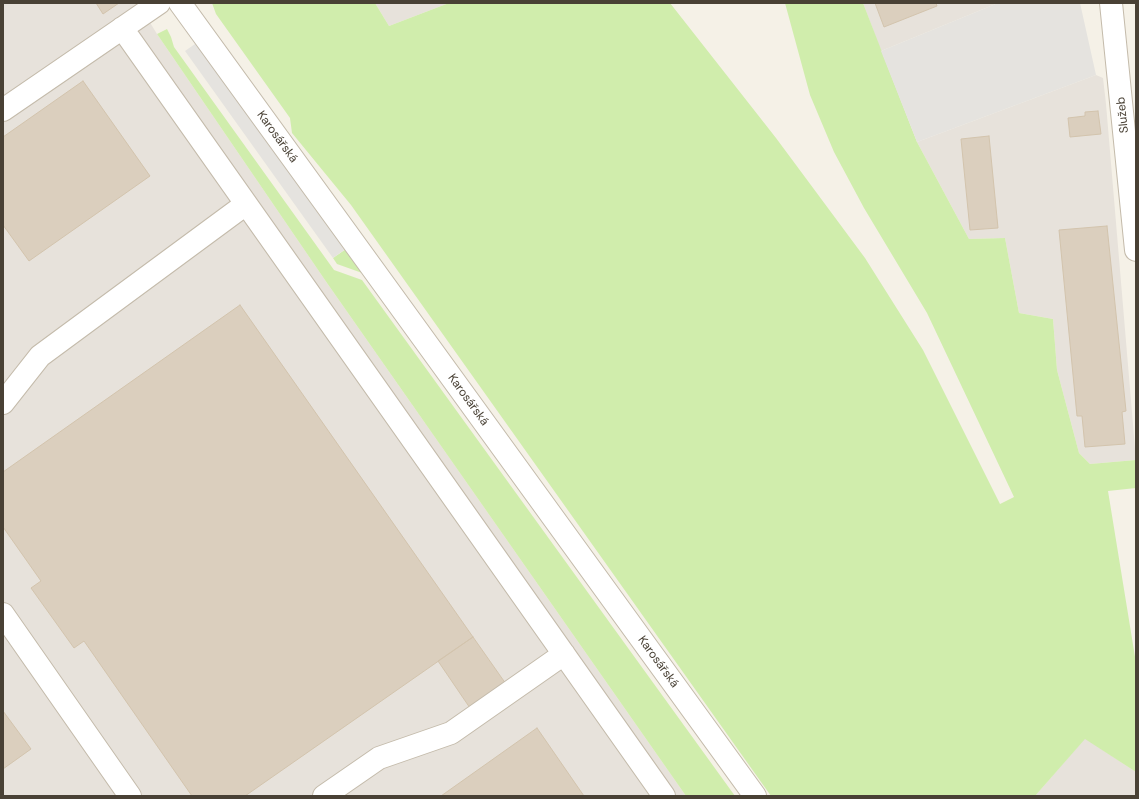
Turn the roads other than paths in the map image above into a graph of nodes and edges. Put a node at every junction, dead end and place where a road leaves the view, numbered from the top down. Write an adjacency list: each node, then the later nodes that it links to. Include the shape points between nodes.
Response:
1 (159, 3): 4 (street)
2 (180, 3): 14 (street, Karosářská)
3 (1111, 3): 7 (street, Služeb)
4 (122, 28): 5 (street); 6 (street)
5 (3, 110)
6 (246, 204): 8 (street, via 40,356); 10 (street)
7 (1136, 250)
8 (3, 403)
9 (3, 614): 11 (street)
10 (564, 654): 12 (street, via 451,733 379,758); 13 (street)
11 (130, 796)
12 (324, 796)
13 (664, 796)
14 (755, 796)

